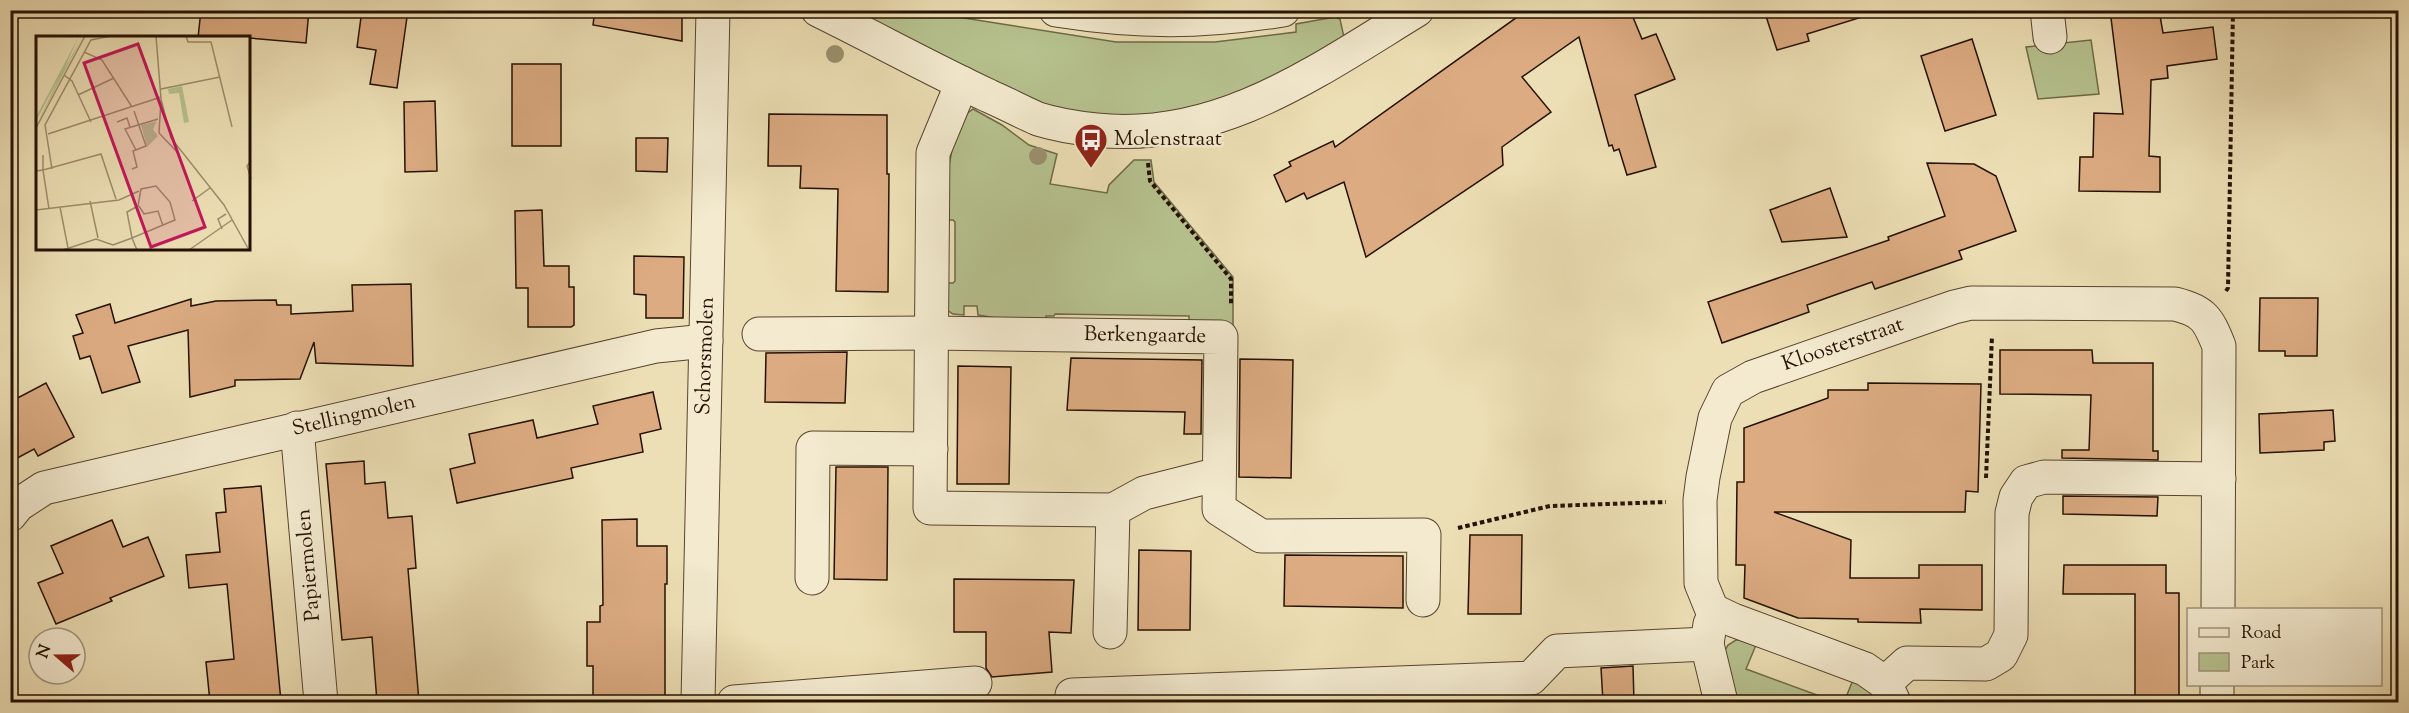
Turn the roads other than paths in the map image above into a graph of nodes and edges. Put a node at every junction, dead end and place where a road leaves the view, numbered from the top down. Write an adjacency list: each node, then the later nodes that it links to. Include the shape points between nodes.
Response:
1 (713, 10): 9 (street, Schorsmolen)
2 (818, 10): 6 (street)
3 (1056, 10): 4 (street, via 1180,21 1227,19)
4 (1283, 10)
5 (1417, 10): 6 (street, via 1240,110 1205,122 1145,132 1077,128 1040,119)
6 (962, 83): 7 (street, via 933,153)
7 (931, 333): 8 (street, Berkengaarde); 11 (street); 12 (street, Berkengaarde, via 1221,337)
8 (759, 334)
9 (706, 341): 10 (street, Stellingmolen, via 656,346); 27 (street, Schorsmolen)
10 (297, 428): 15 (street, Stellingmolen, via 44,488); 26 (street, Papiermolen)
11 (930, 449): 14 (street, via 930,508); 16 (street, via 813,448)
12 (1219, 474): 14 (street, via 1144,493); 17 (street, Berkengaarde, via 1219,509 1261,536 1424,535)
13 (2219, 479): 18 (street); 19 (street, Kloosterstraat, via 2219,346 2203,314 2175,304 1993,302 1954,307 1753,377 1728,391 1715,418 1700,500 1701,584); 24 (street, via 2044,477 2026,482 2012,513 2011,635 2001,655 1986,664 1907,663)
14 (1113, 510): 20 (street)
15 (10, 514)
16 (812, 578)
17 (1423, 600)
18 (2218, 608)
19 (1712, 610): 21 (street); 24 (street, via 1865,669)
20 (1110, 632)
21 (1707, 644): 25 (street, via 1557,651 1531,678); 29 (street)
22 (975, 683): 28 (street)
23 (2217, 686): 30 (street)
24 (1889, 693)
25 (1072, 695)
26 (321, 702)
27 (698, 702)
28 (734, 702)
29 (1721, 702)
30 (2217, 702)

